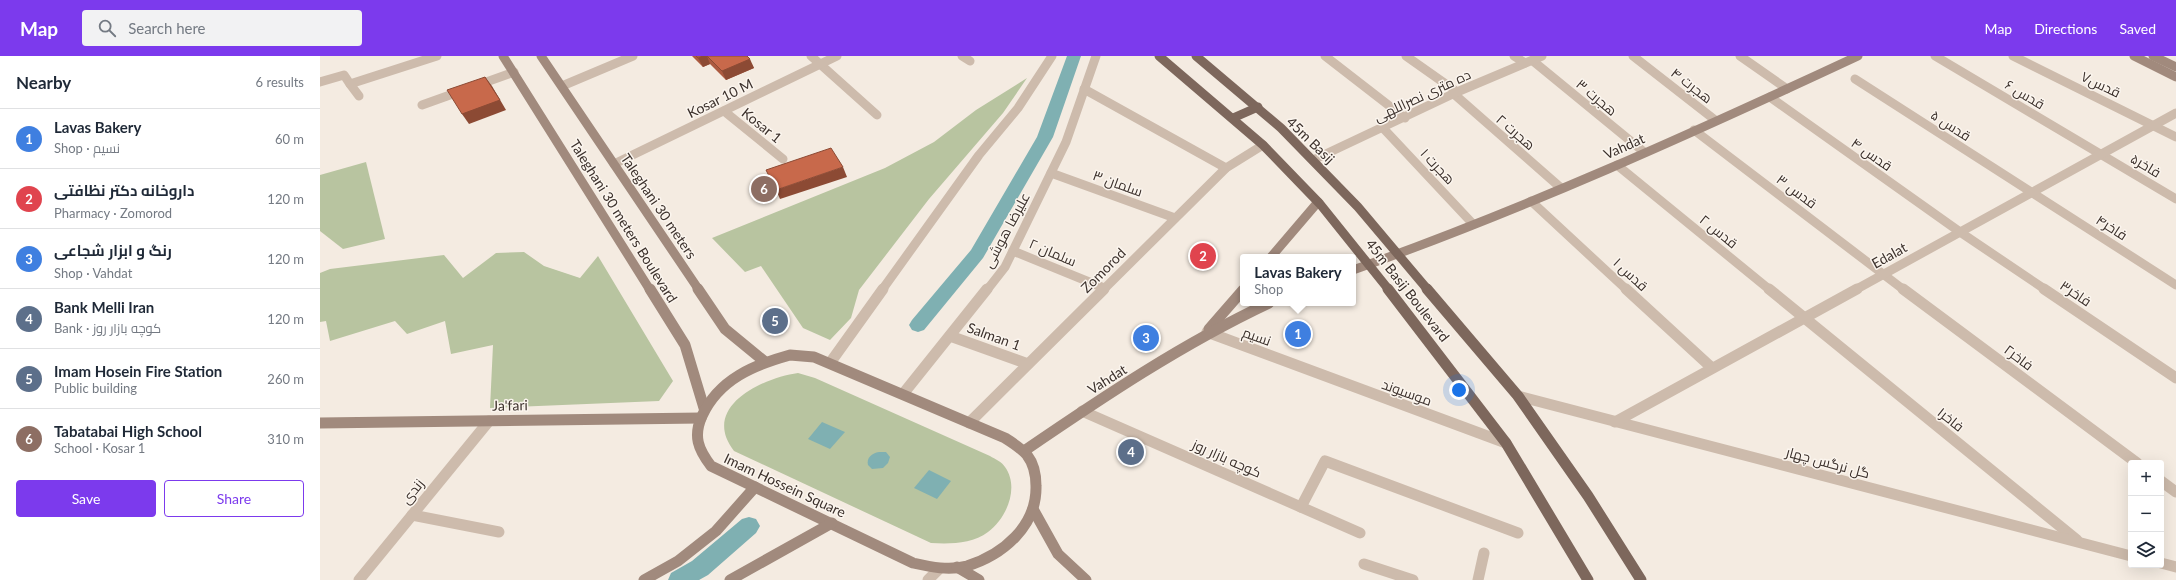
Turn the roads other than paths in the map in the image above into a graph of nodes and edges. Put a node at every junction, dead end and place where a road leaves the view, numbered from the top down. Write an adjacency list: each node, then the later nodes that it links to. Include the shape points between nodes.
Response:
1 (437, 56): 31 (street)
2 (503, 56): 27 (main road, Taleghani 30 meters Boulevard)
3 (541, 56): 32 (main road, Taleghani 30 meters)
4 (633, 56): 32 (street)
5 (811, 56): 25 (street)
6 (837, 56): 25 (street, Kosar 10 M)
7 (962, 56): 23 (street)
8 (1052, 56): 81 (street, via 1018,108 960,180)
9 (1096, 56): 33 (street, علیرضا هوشی)
10 (1159, 56): 43 (main road, 45m Basij Boulevard)
11 (1196, 56): 39 (main road, 45m Basij)
12 (1325, 56): 44 (street)
13 (1406, 56): 35 (street, هجرت ۲)
14 (1514, 56): 24 (street, هجرت ۳)
15 (1542, 56): 24 (street, ده متری نصراللهی)
16 (1633, 56): 45 (street, هجرت ۴)
17 (1740, 56): 34 (street)
18 (1935, 56): 52 (street, قدس ۶)
19 (2013, 56): 46 (street, قدس۷)
20 (2134, 56): 28 (main road)
21 (2153, 56): 26 (main road)
22 (1851, 58): 34 (main road, Vahdat)
23 (970, 61)
24 (1529, 62): 35 (street, ده متری نصراللهی); 51 (street, هجرت ۳)
25 (820, 64): 40 (street, Kosar 10 M); 42 (street)
26 (2176, 67)
27 (514, 72): 38 (street); 89 (main road, Taleghani 30 meters Boulevard, via 685,346)
28 (2176, 77)
29 (1855, 79): 60 (street, قدس ۵)
30 (320, 82): 31 (street, via 344,74)
31 (350, 84): 36 (street)
32 (562, 86): 55 (main road, Taleghani 30 meters)
33 (1084, 89): 57 (street); 58 (street, علیرضا هوشی, via 1066,142)
34 (1787, 89): 37 (main road, Vahdat)
35 (1456, 93): 44 (street, ده متری نصراللهی); 59 (street, هجرت ۲)
36 (359, 96)
37 (1770, 97): 45 (main road, Vahdat); 66 (street, قدس ۴)
38 (422, 105)
39 (1258, 107): 43 (main road); 54 (main road, 45m Basij)
40 (724, 111): 53 (street, Kosar 1); 55 (street, Kosar 10 M)
41 (2176, 113): 46 (street, Edalat)
42 (877, 115)
43 (1233, 118): 50 (main road, 45m Basij Boulevard)
44 (1405, 118): 47 (street, ده متری نصراللهی)
45 (1716, 120): 48 (main road, Vahdat)
46 (2155, 125): 49 (street, قدس۷); 52 (street, Edalat)
47 (1383, 128): 54 (street, ده متری نصراللهی); 65 (street, هجرت ۱)
48 (1694, 130): 51 (main road, Vahdat); 72 (street, قدس ۳)
49 (2176, 137)
50 (1263, 144): 57 (street, Zomorod); 63 (main road, 45m Basij Boulevard)
51 (1644, 152): 56 (main road, Vahdat)
52 (2101, 154): 60 (street, Edalat); 61 (street, فاخر۵)
53 (783, 159)
54 (1313, 160): 69 (main road, 45m Basij)
55 (614, 164): 80 (main road, Taleghani 30 meters, via 725,329)
56 (1617, 165): 59 (main road, Vahdat); 77 (street, قدس ۲)
57 (1226, 168): 64 (street, Zomorod)
58 (1051, 173): 64 (street, سلمان ۳); 67 (street, علیرضا هوشی)
59 (1561, 188): 62 (main road, Vahdat)
60 (2033, 192): 66 (street, Edalat); 73 (street, فاخر۴)
61 (2176, 199)
62 (1531, 201): 65 (main road, Vahdat); 83 (street, قدس ۱)
63 (1318, 202): 68 (main road); 70 (main road, 45m Basij Boulevard)
64 (1175, 218): 74 (street, Zomorod)
65 (1472, 223): 69 (main road, Vahdat)
66 (1960, 232): 72 (street, Edalat); 84 (street, فاخر۳)
67 (1013, 251): 74 (street, سلمان ۲); 79 (street, علیرضا هوشی, via 1005,267)
68 (1274, 254)
69 (1398, 254): 70 (main road, Vahdat); 87 (main road, 45m Basij Boulevard)
70 (1369, 264): 71 (main road); 94 (main road, 45m Basij Boulevard)
71 (1356, 269)
72 (1883, 274): 77 (street, Edalat); 96 (street, فاخر۲)
73 (2176, 285)
74 (1104, 288): 82 (street, Zomorod)
75 (1240, 293): 78 (main road, Vahdat)
76 (1262, 306): 78 (main road, Vahdat)
77 (1803, 318): 83 (street, Edalat); 107 (street, فاخر۱)
78 (1206, 332): 85 (street, نسیم); 88 (main road, Vahdat)
79 (950, 336): 82 (street, Salman 1); 86 (street, علیرضا هوشی)
80 (764, 361): 81 (main road, Imam Hossein Square, via 790,355 814,357); 89 (main road, Imam Hossein Square, via 740,372 719,388)
81 (830, 363): 86 (main road, Imam Hossein Square)
82 (1028, 364): 93 (street, Zomorod)
83 (1712, 368): 91 (street, Edalat)
84 (2176, 378)
85 (1342, 383): 94 (street, موسیوند)
86 (903, 394): 93 (main road, Imam Hossein Square)
87 (1518, 396): 91 (street, گل نرگس چهار); 124 (main road, 45m Basij Boulevard, via 1588,496)
88 (1082, 411): 95 (main road, Vahdat); 100 (street, کوچه بازار روز)
89 (702, 413): 90 (main road, Ja'fari); 98 (main road, Imam Hossein Square, via 697,430 699,450 711,466)
90 (489, 421): 92 (main road, Ja'fari); 102 (street, زندی)
91 (1615, 422): 107 (street, گل نرگس چهار)
92 (320, 423)
93 (969, 423): 95 (main road, Imam Hossein Square, via 1005,438)
94 (1506, 444): 123 (main road, 45m Basij Boulevard)
95 (1024, 451): 101 (main road, Imam Hossein Square, via 1035,470 1038,492)
96 (2133, 460)
97 (2164, 483): 99 (street)
98 (755, 487): 103 (main road, Imam Hossein Square); 116 (main road, via 716,531 678,561)
99 (2176, 492)
100 (1301, 507): 105 (street, کوچه بازار روز); 106 (street, via 1325,461)
101 (1033, 508): 112 (main road, Imam Hossein Square, via 1032,515 1016,537 994,555 967,566); 120 (main road, via 1058,554)
102 (412, 515): 104 (street); 115 (street, زندی)
103 (832, 523): 114 (main road, Imam Hossein Square, via 913,563); 117 (main road)
104 (499, 532)
105 (1360, 533)
106 (1518, 533)
107 (2080, 543): 109 (street, گل نرگس چهار)
108 (1484, 553): 122 (street)
109 (2128, 555)
110 (1364, 564): 121 (street)
111 (2164, 565): 113 (street)
112 (957, 567): 114 (main road, Imam Hossein Square); 119 (main road)
113 (2176, 567)
114 (939, 569): 118 (street)
115 (359, 580)
116 (644, 580)
117 (730, 580)
118 (928, 580)
119 (979, 580)
120 (1086, 580)
121 (1413, 580)
122 (1478, 580)
123 (1588, 580)
124 (1641, 580)

